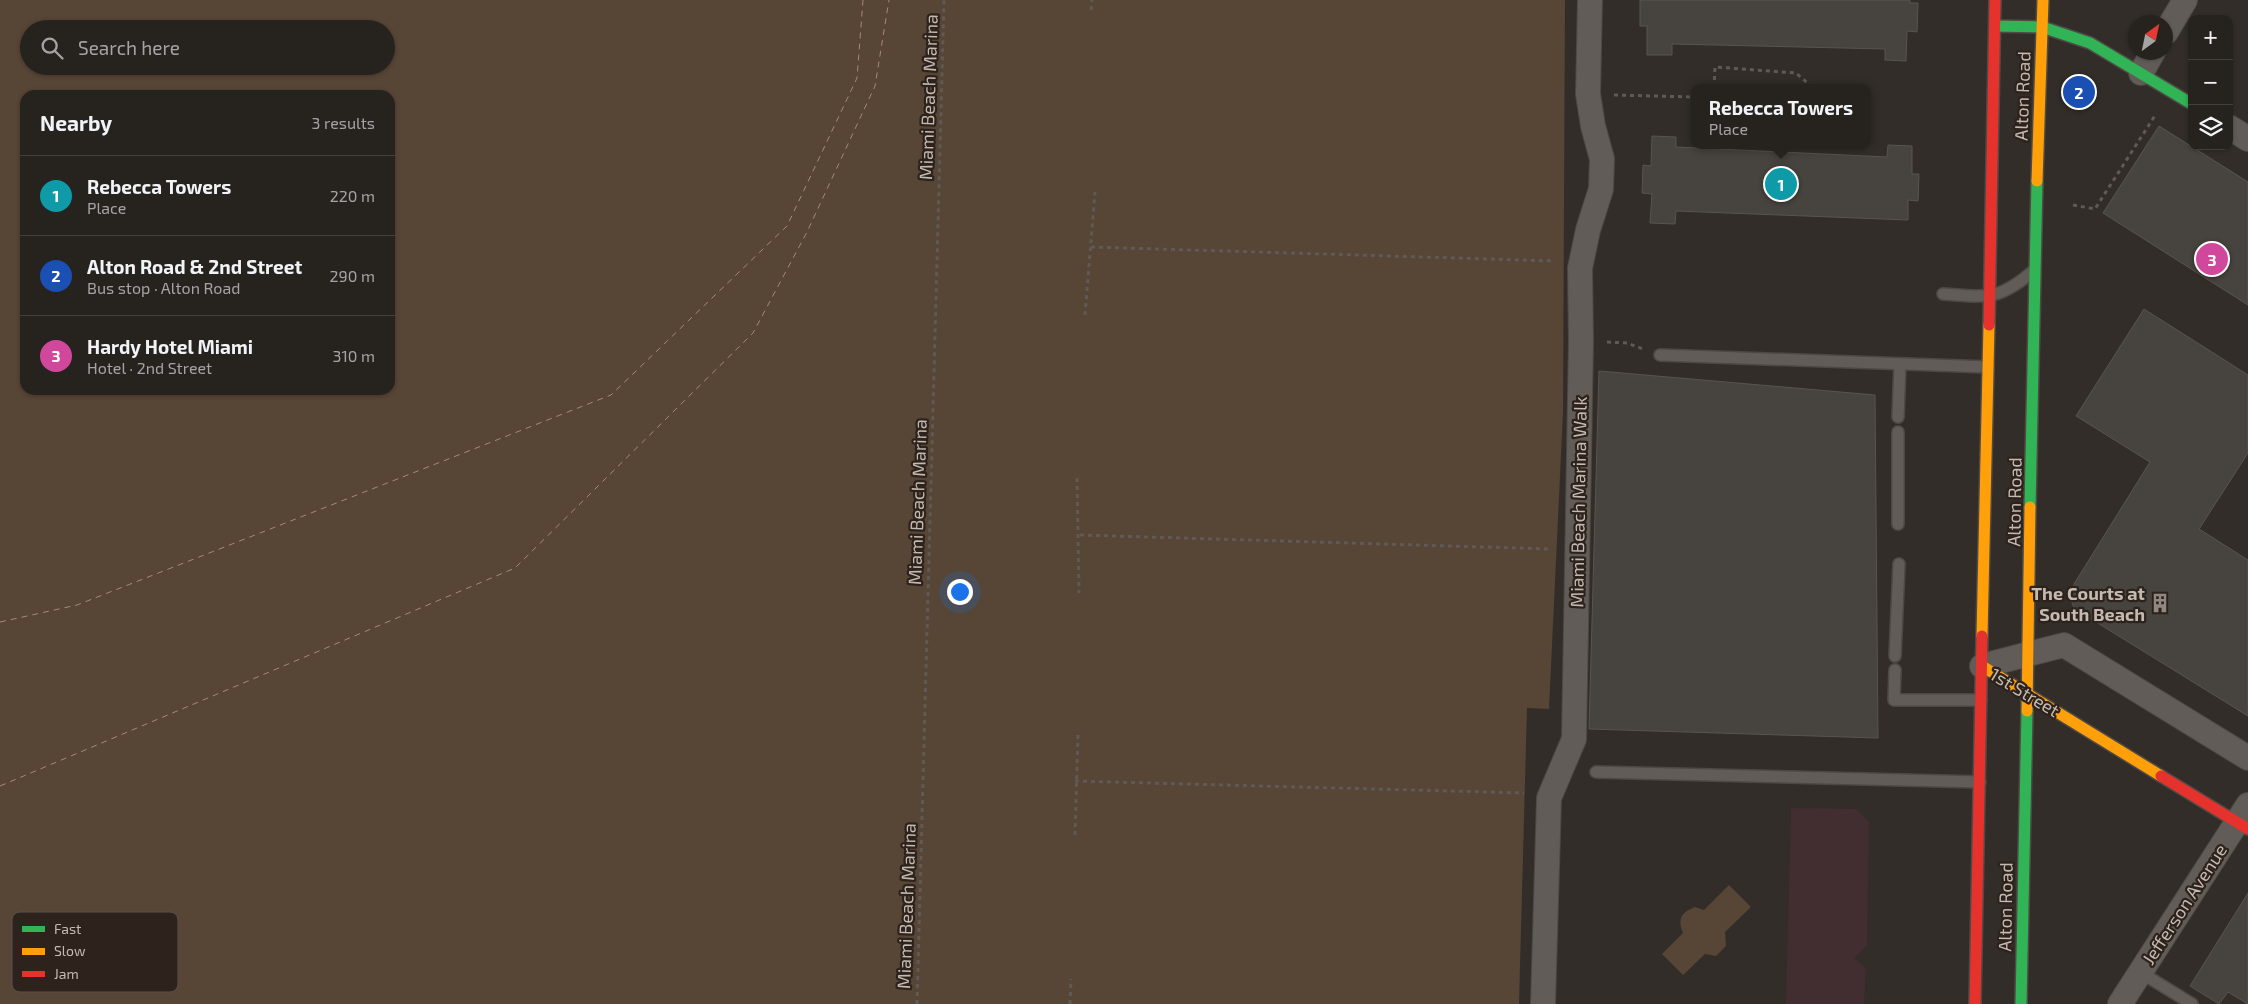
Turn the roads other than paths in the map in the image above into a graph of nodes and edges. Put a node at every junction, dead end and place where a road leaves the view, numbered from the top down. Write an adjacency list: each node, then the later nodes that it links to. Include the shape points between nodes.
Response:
1 (1590, 0): 34 (street, Miami Beach Marina Walk, via 1588,94 1602,159 1601,189 1580,268 1574,739 1549,798)
2 (1995, 0): 6 (street, Alton Road)
3 (2043, 0): 7 (street, Alton Road)
4 (2185, 0): 5 (street)
5 (2173, 20)
6 (1995, 26): 7 (street); 15 (street, Alton Road)
7 (2042, 27): 9 (street, via 2090,44); 13 (street, Alton Road)
8 (2148, 60): 9 (street)
9 (2141, 73): 10 (street)
10 (2188, 102)
11 (2233, 130): 12 (street)
12 (2248, 139)
13 (2036, 270): 15 (lane, via 2015,287); 23 (street, Alton Road)
14 (1943, 294): 15 (lane)
15 (1990, 297): 18 (street, Alton Road)
16 (1660, 355): 17 (lane)
17 (1900, 364): 18 (lane); 19 (lane)
18 (1988, 367): 25 (street, Alton Road)
19 (1898, 417)
20 (1898, 432): 21 (lane)
21 (1898, 524)
22 (1899, 564): 24 (lane)
23 (2028, 654): 25 (street, 1st Street); 27 (street, Alton Road); 29 (street, 1st Street, via 2064,645)
24 (1894, 656)
25 (1982, 666): 27 (street, 1st Street); 28 (street, Alton Road)
26 (1894, 670): 28 (lane, via 1894,700)
27 (2026, 693): 32 (street, 1st Street); 36 (street, Alton Road)
28 (1981, 700): 31 (street, Alton Road)
29 (2247, 754)
30 (1596, 772): 31 (lane)
31 (1980, 782): 35 (street, Alton Road)
32 (2244, 819): 33 (street, Jefferson Avenue)
33 (2140, 972): 37 (street, Jefferson Avenue); 38 (lane)
34 (1543, 1004)
35 (1975, 1004)
36 (2021, 1004)
37 (2120, 1004)
38 (2192, 1004)

